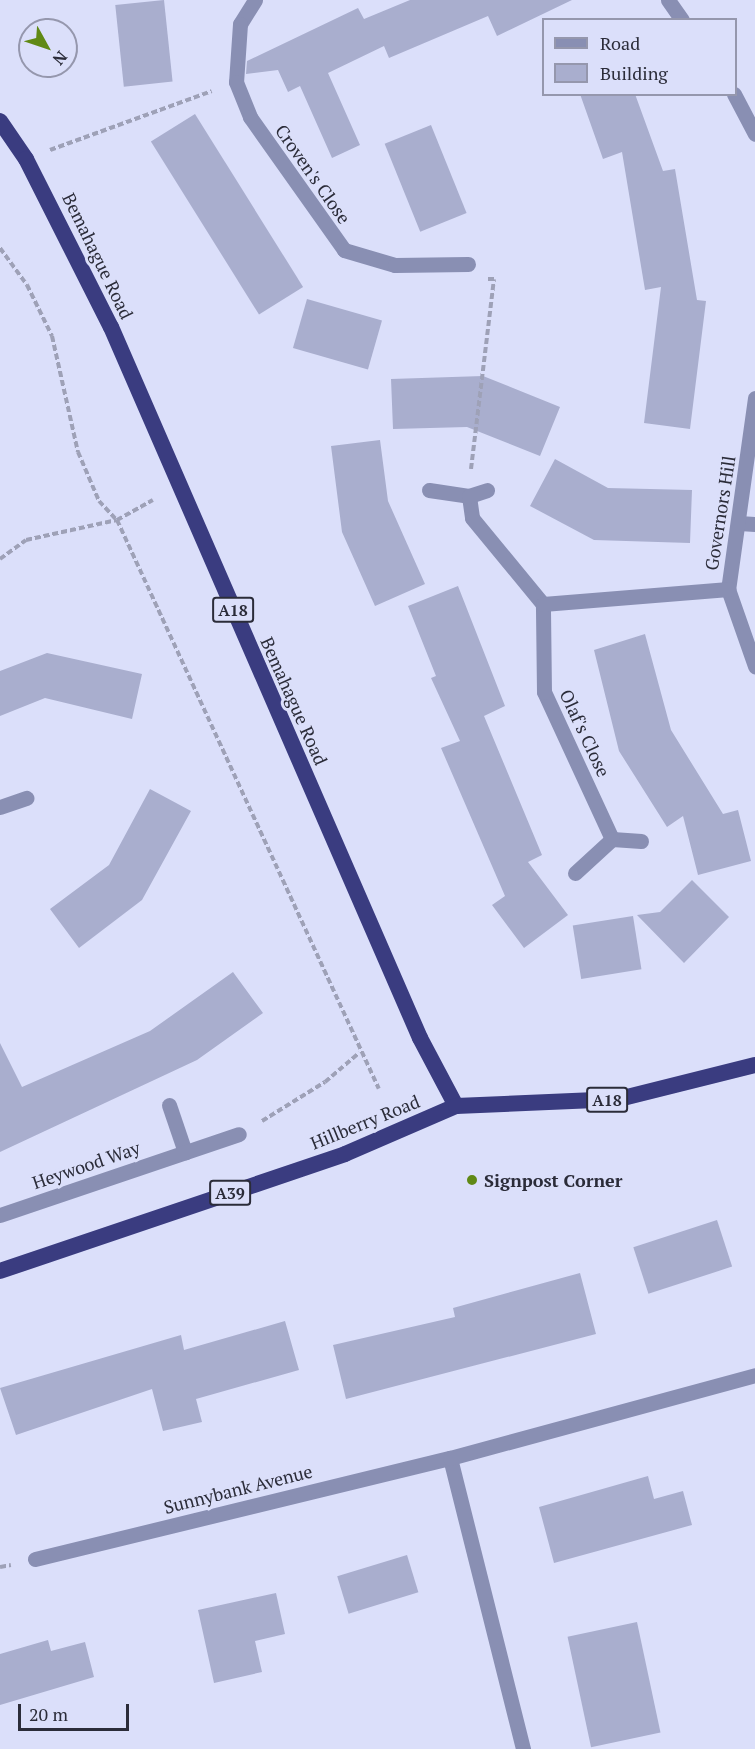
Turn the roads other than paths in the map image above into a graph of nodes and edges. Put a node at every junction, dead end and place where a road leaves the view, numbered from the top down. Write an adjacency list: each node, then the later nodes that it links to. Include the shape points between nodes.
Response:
1 (255, 0): 7 (street, Croven's Close, via 240,24 236,82 268,145 344,250 394,266)
2 (668, 0): 3 (street)
3 (681, 18)
4 (735, 96): 6 (street)
5 (0, 121): 24 (highway, Bemahague Road / A18, via 26,159 107,318 420,1038)
6 (753, 124)
7 (468, 264)
8 (755, 398): 12 (street, Governors Hill)
9 (429, 490): 11 (street)
10 (487, 490): 11 (street)
11 (469, 496): 15 (street, via 472,518)
12 (738, 523): 13 (street); 14 (street, Governors Hill)
13 (755, 524)
14 (728, 589): 15 (street); 16 (street, Governors Hill)
15 (543, 604): 19 (street, Olaf's Close, via 544,692)
16 (755, 666)
17 (26, 798): 18 (street)
18 (0, 807)
19 (612, 839): 20 (street); 21 (street)
20 (641, 841)
21 (575, 873)
22 (755, 1065): 24 (highway, Hillberry Road / A18, via 619,1099)
23 (169, 1105): 26 (street)
24 (456, 1106): 28 (highway, Hillberry Road / A39, via 345,1154)
25 (239, 1134): 26 (street, Heywood Way)
26 (185, 1152): 27 (street, Heywood Way)
27 (0, 1215)
28 (0, 1270)
29 (755, 1375): 30 (street, Sunnybank Avenue)
30 (450, 1458): 31 (street, Sunnybank Avenue); 32 (street)
31 (35, 1559)
32 (523, 1749)

